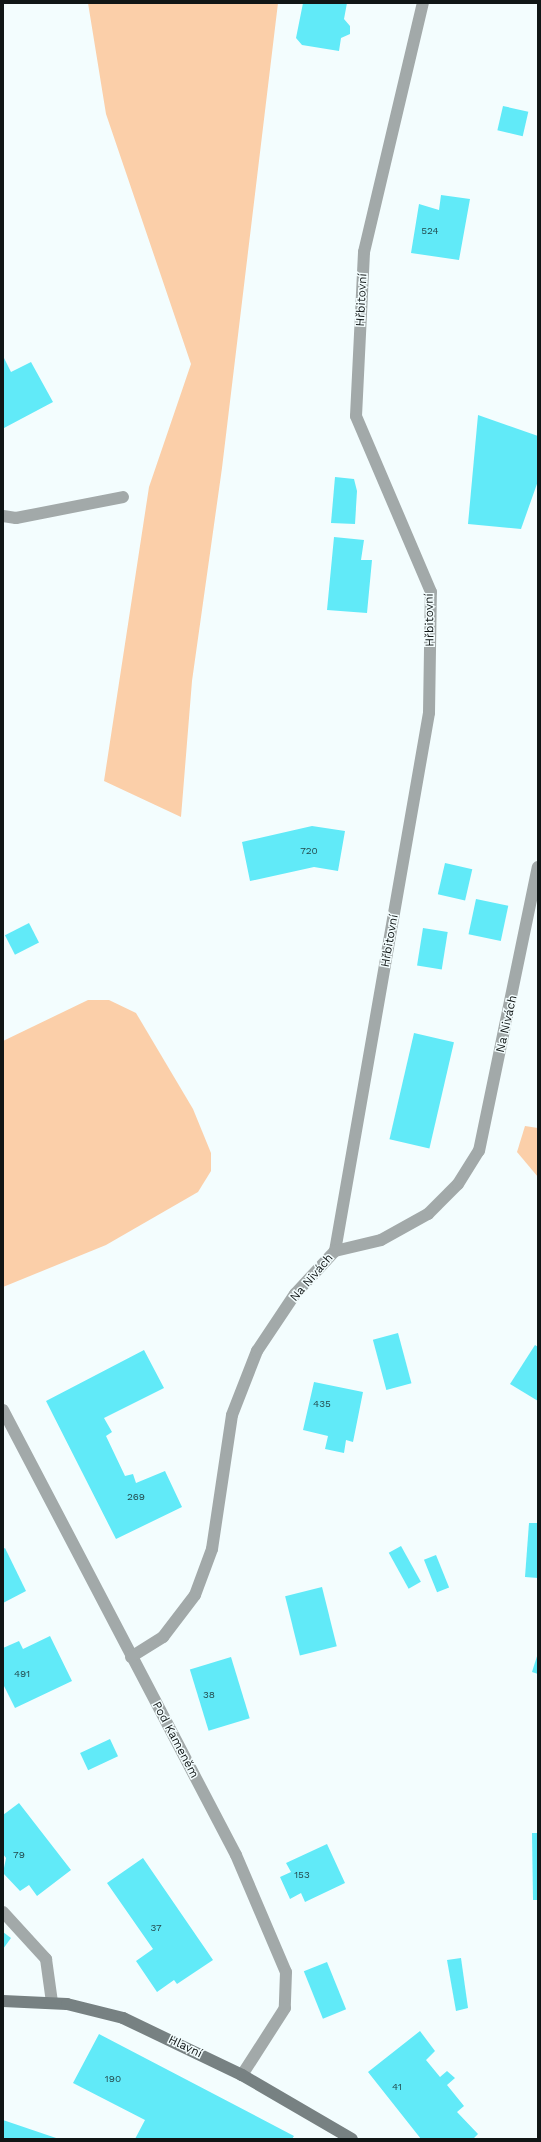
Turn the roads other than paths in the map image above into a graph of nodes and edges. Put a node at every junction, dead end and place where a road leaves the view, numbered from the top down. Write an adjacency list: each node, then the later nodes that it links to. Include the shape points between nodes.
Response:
1 (423, 3): 5 (street, Hřbitovní, via 364,252 356,416 431,592 429,713)
2 (123, 497): 3 (street, via 16,518)
3 (3, 516)
4 (538, 868): 5 (street, Na Nivách, via 479,1151 458,1184 428,1214 380,1240)
5 (335, 1251): 7 (street, Na Nivách, via 295,1294 257,1351 232,1415 212,1549 195,1595 163,1637)
6 (3, 1410): 7 (street, Pod Kameněm)
7 (131, 1657): 11 (street, Pod Kameněm, via 236,1855 286,1972 285,2008)
8 (3, 1912): 10 (street, via 46,1959)
9 (3, 2001): 10 (street, Hlavní)
10 (52, 2002): 11 (street, Hlavní, via 123,2018)
11 (242, 2075): 12 (street, Hlavní)
12 (352, 2139)

